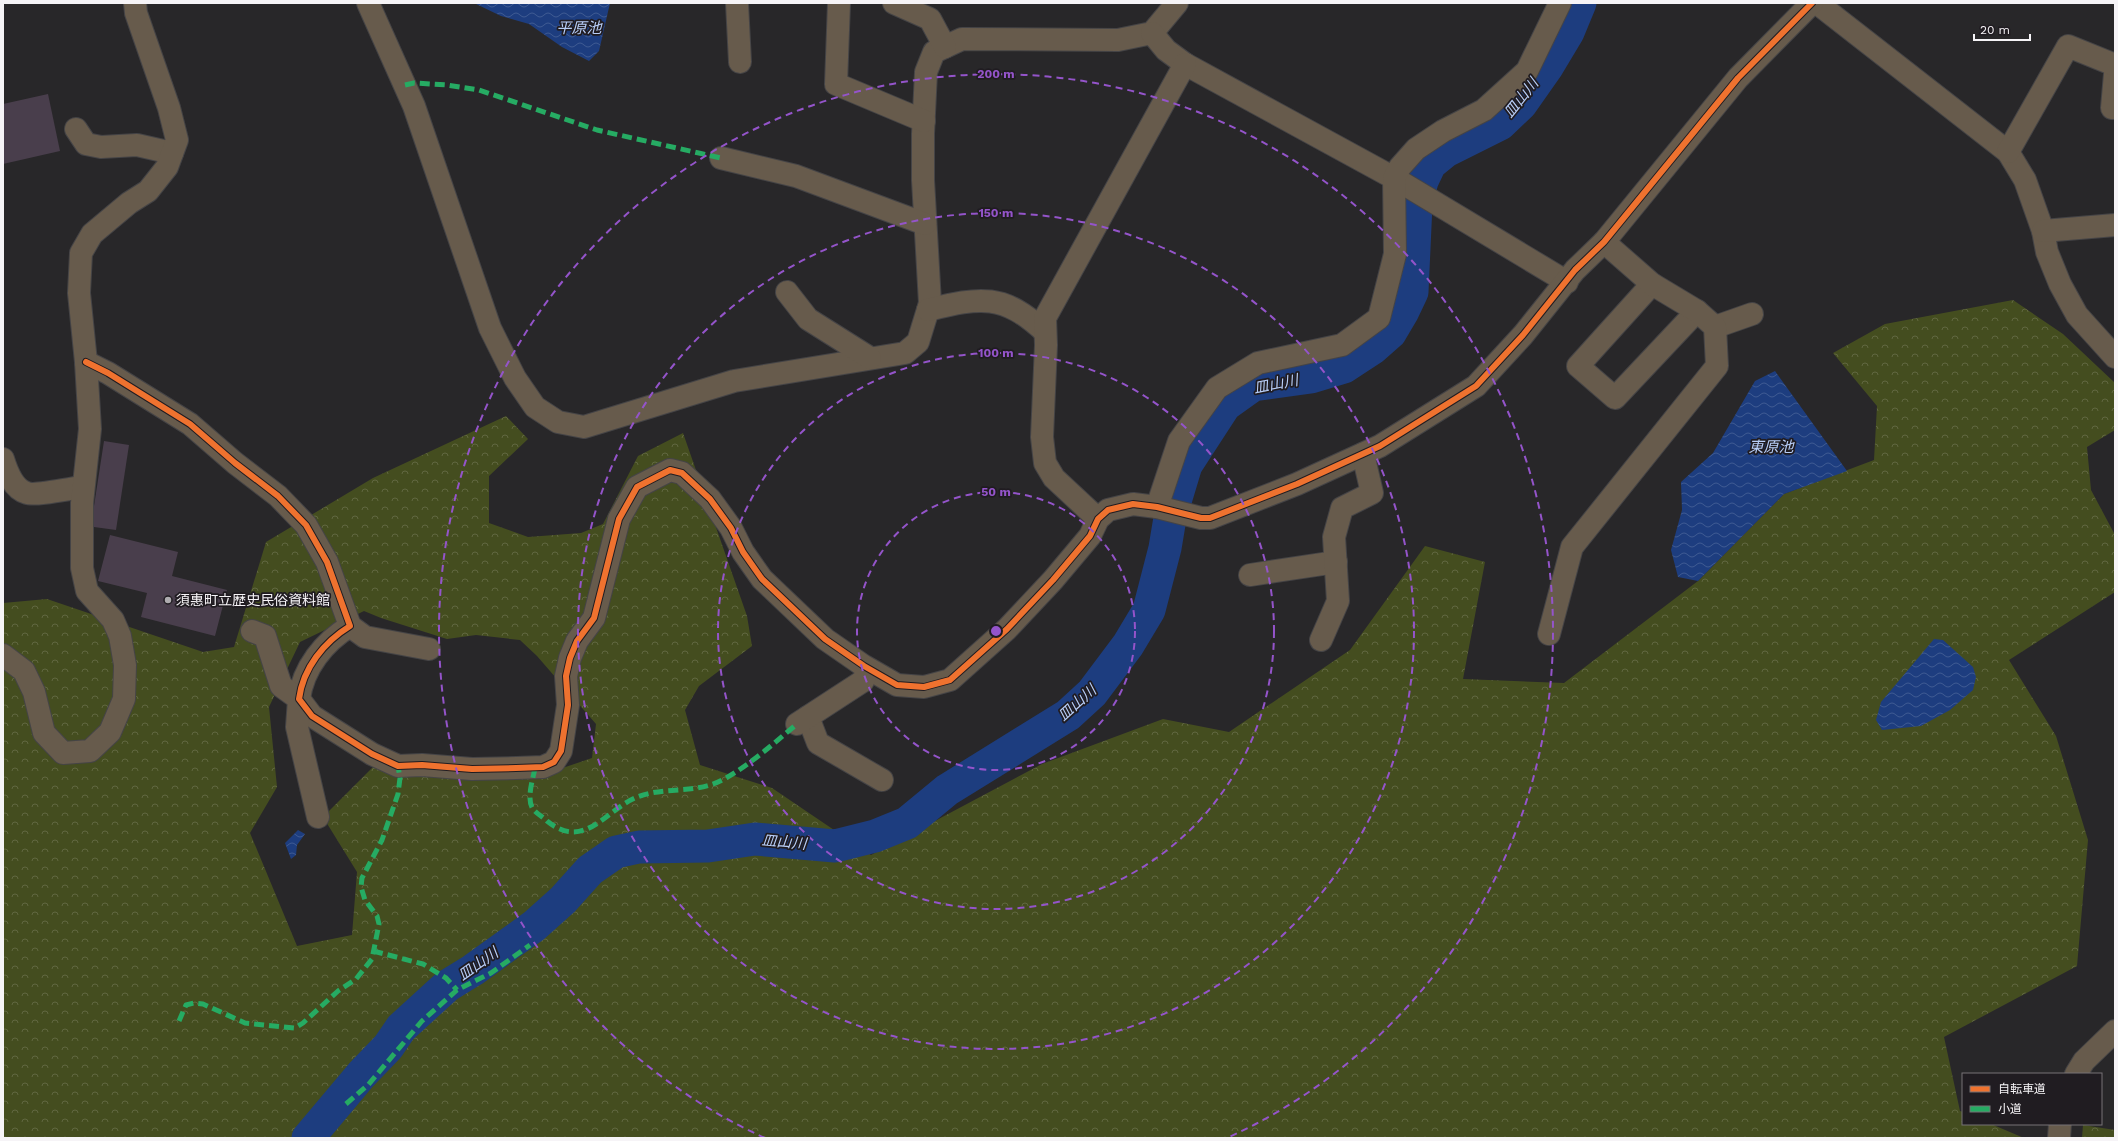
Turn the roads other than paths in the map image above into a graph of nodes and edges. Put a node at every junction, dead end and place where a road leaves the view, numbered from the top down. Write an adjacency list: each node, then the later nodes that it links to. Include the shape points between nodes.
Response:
1 (135, 3): 20 (street, via 177,140)
2 (368, 3): 36 (street, via 414,106 490,328 515,378 534,407 558,422 584,428 734,381)
3 (737, 3): 12 (street)
4 (839, 3): 17 (street, via 836,84)
5 (894, 3): 11 (street, via 930,19)
6 (1177, 3): 10 (street)
7 (1560, 3): 22 (street, via 1527,72 1484,110 1443,130 1416,149)
8 (1812, 3): 26 (street, via 1738,78)
9 (1817, 3): 19 (street)
10 (1152, 33): 11 (street, via 1118,40 962,39); 13 (street, via 1166,50)
11 (945, 47): 17 (street, via 934,52 926,72)
12 (740, 62)
13 (1185, 64): 22 (street); 34 (street, via 1045,318)
14 (2115, 66): 19 (street, via 2068,46)
15 (2115, 74): 16 (street, via 2112,108)
16 (2115, 108)
17 (924, 121): 23 (street)
18 (76, 129): 20 (street, via 86,144 101,147 137,145)
19 (2008, 152): 25 (street, via 2025,180)
20 (172, 154): 37 (street, via 167,167 148,191 92,234 81,253 79,293)
21 (721, 158): 23 (street, via 796,176)
22 (1394, 178): 27 (street); 41 (street, via 1395,254 1379,318 1342,345 1258,363 1217,388 1179,442)
23 (925, 224): 30 (street, via 930,303)
24 (2115, 225): 25 (street)
25 (2043, 231): 35 (street, via 2060,284 2077,315)
26 (1604, 242): 27 (street); 28 (street)
27 (1567, 282): 38 (street, via 1523,336 1476,386)
28 (1652, 284): 31 (street); 31 (street, via 1578,366 1615,398)
29 (787, 292): 36 (street, via 808,319)
30 (928, 310): 34 (street, via 965,301 986,300 1009,305 1030,318); 36 (street, via 918,342 905,353)
31 (1697, 311): 33 (street)
32 (1752, 314): 33 (street)
33 (1715, 327): 47 (street, via 1717,366 1572,547)
34 (1045, 332): 42 (street, via 1042,437 1045,463 1054,478)
35 (2115, 357)
36 (870, 358)
37 (86, 362): 40 (street, via 90,429); 45 (street, via 190,424 278,496 306,524 328,562)
38 (1363, 454): 41 (street, via 1297,484 1210,518); 43 (street, via 1372,493 1342,508 1334,538)
39 (3, 459): 40 (street, via 7,473 15,486 28,494)
40 (83, 487): 50 (street, via 82,568 87,591 113,620 120,636 125,665 124,699 110,732 90,751 63,753 44,733 34,692 24,671)
41 (1157, 507): 42 (street, via 1132,504 1108,510)
42 (1098, 519): 51 (street, via 1090,536 1053,580 1007,629 950,680 924,687 897,685)
43 (1336, 562): 44 (street); 48 (street, via 1338,601)
44 (1250, 575)
45 (350, 626): 49 (street, via 365,637); 52 (street, via 338,633 314,658 301,682)
46 (252, 631): 52 (street, via 265,636 281,686)
47 (1549, 634)
48 (1321, 640)
49 (429, 649)
50 (3, 656)
51 (868, 669): 52 (street, via 825,639 762,579 710,499 682,472 670,470 637,487 619,519 594,618 577,641 570,658 566,676 568,705 560,751 554,762 543,767 472,769 398,766 372,754 312,716); 53 (street, via 863,681 802,721 818,743)
52 (299, 699): 54 (street, via 297,727)
53 (882, 780)
54 (318, 817)
55 (2115, 1031): 56 (street, via 2084,1061)
56 (2077, 1073)
57 (2060, 1125): 58 (street)
58 (2059, 1138)

